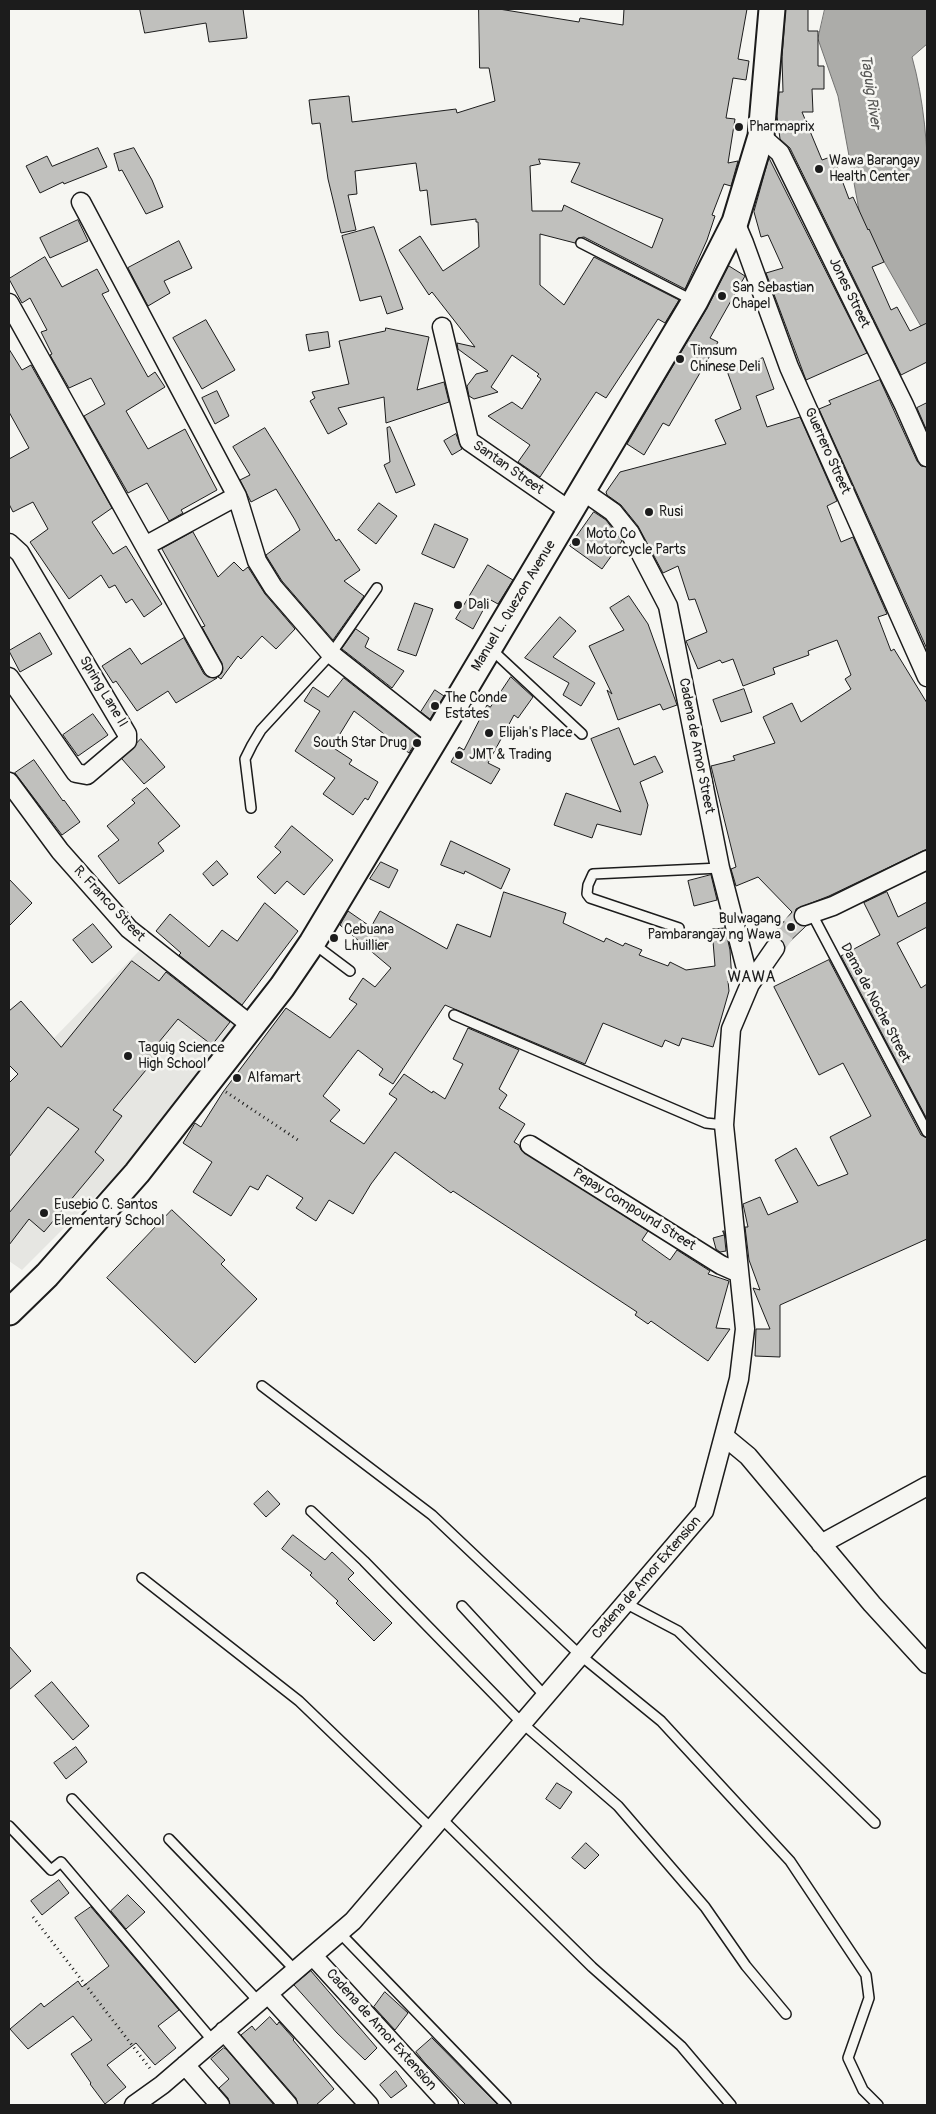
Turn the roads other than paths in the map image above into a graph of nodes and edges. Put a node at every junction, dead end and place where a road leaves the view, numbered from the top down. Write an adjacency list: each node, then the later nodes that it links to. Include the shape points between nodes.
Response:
1 (772, 9): 2 (main road, Manuel L. Quezon Avenue)
2 (761, 136): 4 (main road, Manuel L. Quezon Avenue); 9 (street, Jones Street, via 780,152)
3 (81, 202): 10 (street)
4 (735, 222): 6 (main road, Manuel L. Quezon Avenue); 19 (street, Guerrero Street, via 789,366)
5 (581, 243): 6 (lane)
6 (695, 301): 11 (main road, Manuel L. Quezon Avenue)
7 (9, 303): 13 (street)
8 (442, 327): 11 (street, Santan Street, via 469,441)
9 (927, 458)
10 (237, 496): 13 (street); 16 (street, via 257,560 273,587)
11 (576, 501): 15 (main road, Manuel L. Quezon Avenue); 25 (street, Cadena de Amor Street, via 613,512 630,533 668,606)
12 (9, 543): 18 (street, Spring Lane II, via 20,553 127,734 127,741 87,775 76,773)
13 (145, 546): 17 (street)
14 (377, 588): 16 (lane)
15 (489, 648): 20 (lane); 21 (main road, Manuel L. Quezon Avenue)
16 (331, 654): 21 (street); 23 (lane, via 261,730 252,745 245,759)
17 (213, 668)
18 (9, 677)
19 (927, 677)
20 (582, 734)
21 (436, 737): 28 (main road, Manuel L. Quezon Avenue)
22 (9, 782): 33 (street, R. Franco Street, via 60,851 129,929)
23 (251, 808)
24 (927, 860): 26 (street)
25 (720, 868): 27 (lane, via 593,874 590,878 587,894 590,898); 31 (street, Cadena de Amor Street)
26 (808, 915): 35 (lane, Dama de Noche Street)
27 (678, 928)
28 (312, 943): 30 (lane); 33 (main road, Manuel L. Quezon Avenue)
29 (775, 948): 31 (street)
30 (350, 971)
31 (750, 984): 34 (street, Cadena de Amor Extension, via 731,1029)
32 (454, 1015): 34 (lane, via 706,1123)
33 (252, 1026): 38 (main road, Manuel L. Quezon Avenue, via 137,1173 47,1275)
34 (724, 1125): 37 (street, Cadena de Amor Extension)
35 (927, 1132)
36 (530, 1145): 37 (street, Pepay Compound Street)
37 (739, 1273): 40 (street, Cadena de Amor Extension, via 745,1329 739,1379)
38 (15, 1302)
39 (262, 1386): 47 (lane, via 432,1515)
40 (725, 1437): 43 (street, via 748,1456); 45 (street, Cadena de Amor Extension, via 704,1512)
41 (927, 1486): 43 (street)
42 (311, 1511): 50 (lane)
43 (821, 1544): 48 (street)
44 (142, 1578): 53 (lane, via 299,1701)
45 (625, 1603): 47 (street, Cadena de Amor Extension); 52 (lane, via 678,1631)
46 (462, 1606): 49 (lane)
47 (580, 1655): 49 (street, Cadena de Amor Extension); 70 (lane, via 661,1721 790,1862 866,1975 869,1998 848,2058 863,2090)
48 (927, 1664)
49 (545, 1696): 50 (street, Cadena de Amor Extension)
50 (522, 1723): 53 (street, Cadena de Amor Extension); 60 (lane, via 618,1806 705,1907 746,1966)
51 (72, 1799): 59 (lane)
52 (875, 1824)
53 (438, 1825): 56 (street, Cadena de Amor Extension); 69 (lane, via 681,2046)
54 (9, 1826): 61 (lane, via 51,1870 61,1862)
55 (169, 1839): 58 (lane)
56 (340, 1933): 57 (street, Cadena de Amor Extension); 68 (lane)
57 (313, 1956): 58 (street, Cadena de Amor Extension); 67 (street, Cadena de Amor Extension)
58 (295, 1970): 59 (street, Cadena de Amor Extension)
59 (263, 1998): 61 (street, Cadena de Amor Extension); 66 (street)
60 (786, 2014)
61 (218, 2036): 62 (street, Cadena de Amor Extension); 65 (street)
62 (185, 2065): 63 (street, Cadena de Amor Extension); 64 (street)
63 (141, 2103)
64 (220, 2105)
65 (288, 2105)
66 (369, 2105)
67 (449, 2105)
68 (506, 2105)
69 (731, 2105)
70 (878, 2105)

